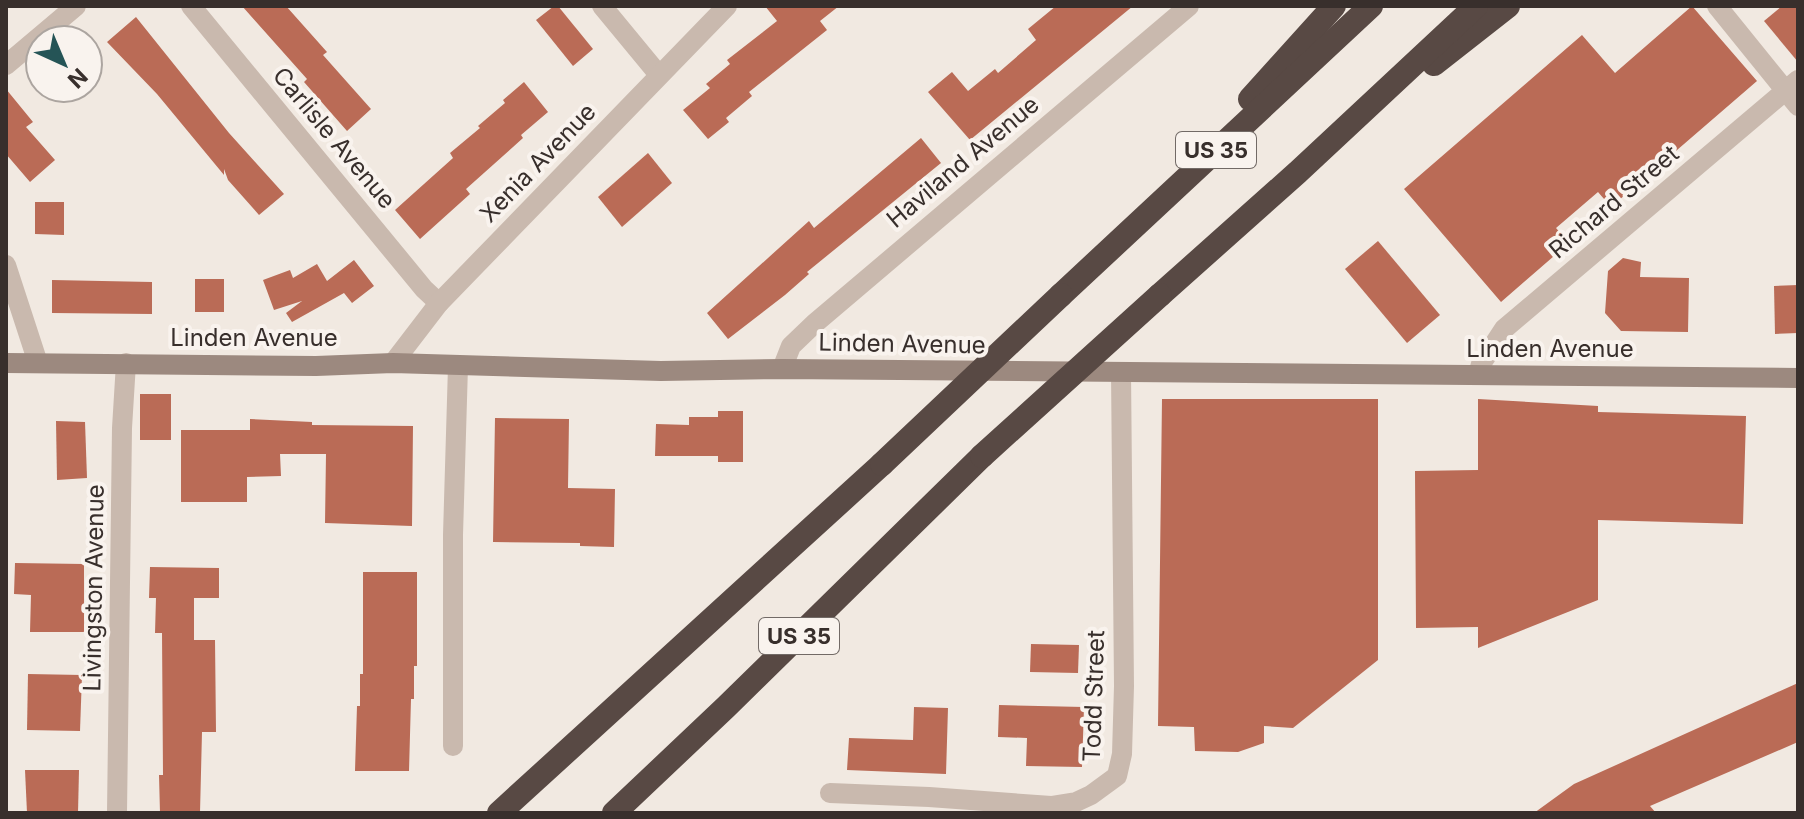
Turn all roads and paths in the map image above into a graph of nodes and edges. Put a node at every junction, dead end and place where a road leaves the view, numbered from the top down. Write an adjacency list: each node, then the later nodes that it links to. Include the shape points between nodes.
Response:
1 (76, 6): 11 (street)
2 (191, 6): 17 (street, Carlisle Avenue)
3 (602, 6): 12 (street)
4 (727, 6): 12 (street, Xenia Avenue)
5 (1189, 6): 23 (street, Haviland Avenue, via 814,324 791,346)
6 (1334, 6): 15 (highway)
7 (1371, 6): 15 (highway, US 35)
8 (1476, 6): 14 (highway, US 35)
9 (1508, 6): 14 (highway)
10 (1717, 6): 13 (street)
11 (6, 65)
12 (659, 75): 17 (street, Xenia Avenue)
13 (1794, 92): 25 (street, Richard Street, via 1504,329)
14 (1298, 172): 31 (highway, US 35, bridge, via 982,456)
15 (1145, 217): 30 (highway, US 35, bridge)
16 (6, 265): 19 (street)
17 (439, 303): 21 (street, Xenia Avenue)
18 (6, 363): 19 (main road, Linden Avenue)
19 (38, 363): 20 (main road, Linden Avenue)
20 (126, 363): 21 (main road, Linden Avenue); 29 (street, Livingston Avenue)
21 (393, 363): 22 (main road, Linden Avenue)
22 (458, 366): 23 (main road, Linden Avenue); 27 (street)
23 (782, 369): 24 (main road, Linden Avenue)
24 (1121, 372): 25 (main road, Linden Avenue); 28 (street, Todd Street, via 1124,686 1117,776 1076,802 1051,806)
25 (1478, 375): 26 (main road, Linden Avenue)
26 (1798, 378)
27 (453, 746)
28 (830, 793)
29 (117, 813)
30 (499, 813)
31 (614, 813)

